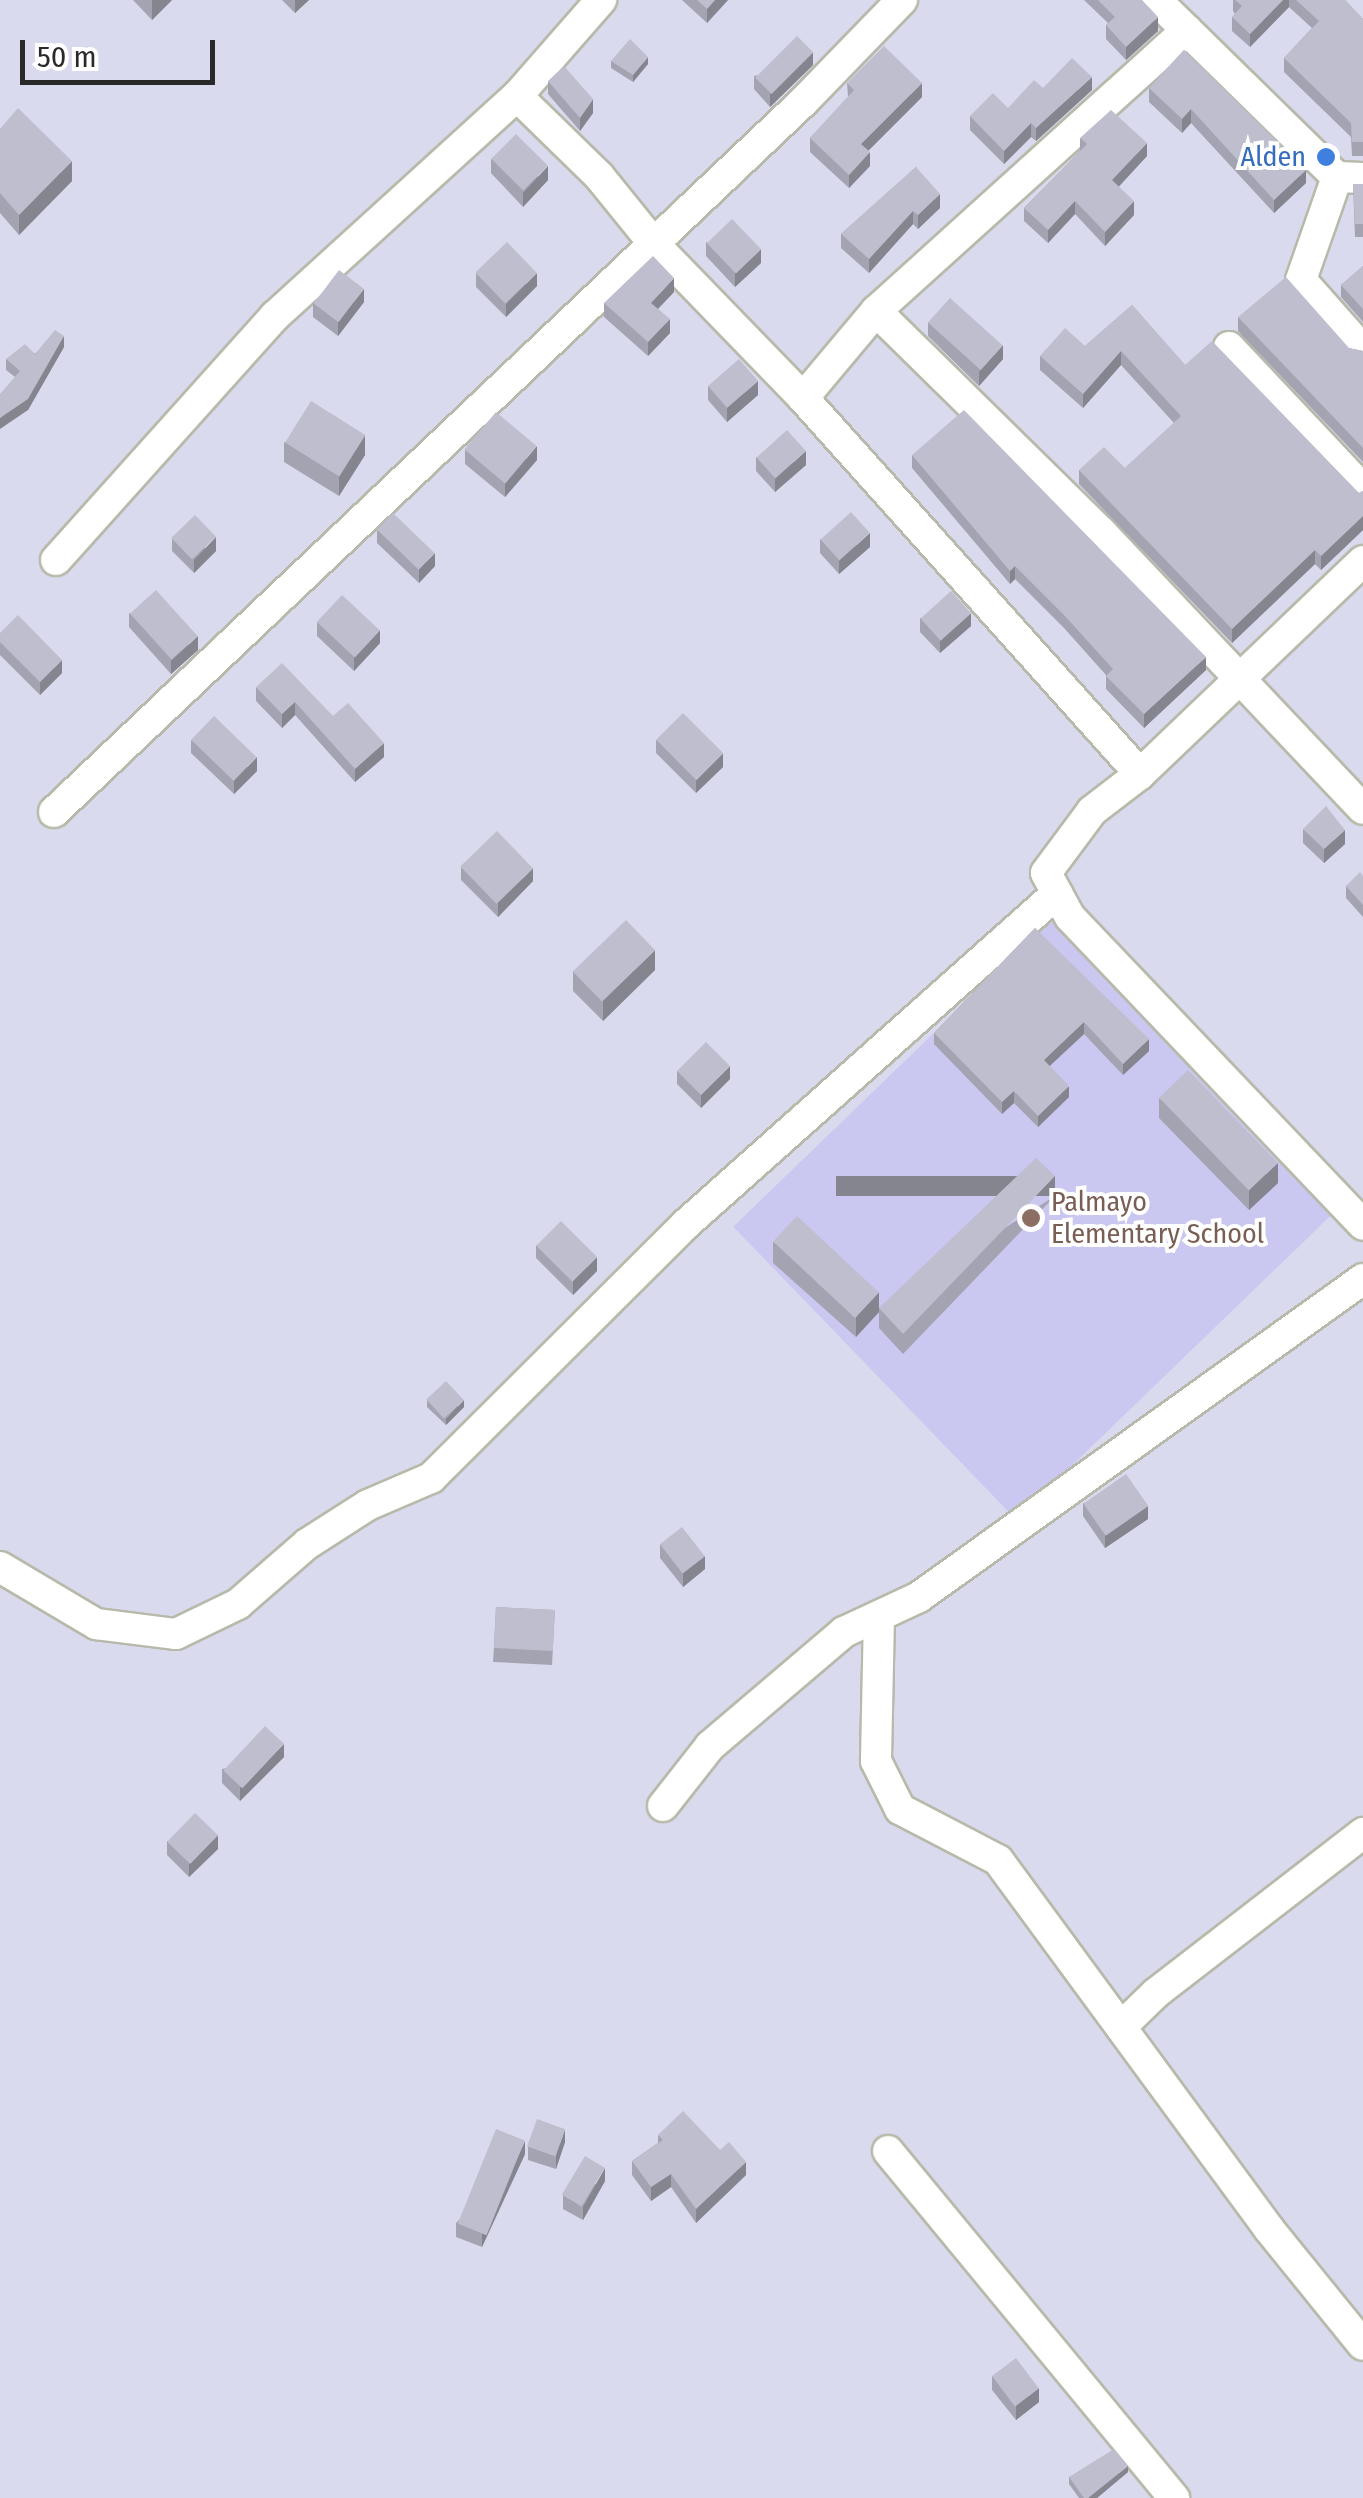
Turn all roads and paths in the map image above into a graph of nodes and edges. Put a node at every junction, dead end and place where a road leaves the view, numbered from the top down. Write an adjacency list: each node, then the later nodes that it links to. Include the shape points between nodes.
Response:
1 (601, 0): 5 (street)
2 (902, 0): 7 (street)
3 (1156, 0): 4 (street)
4 (1187, 30): 6 (street); 8 (street)
5 (517, 96): 7 (street, via 599,176); 13 (street, via 274,316)
6 (1350, 177): 10 (street, via 1301,280)
7 (654, 244): 11 (street); 18 (street)
8 (876, 311): 11 (street); 15 (street)
9 (1229, 348): 12 (street)
10 (1363, 350)
11 (804, 398): 16 (street)
12 (1363, 490)
13 (56, 560)
14 (1363, 561): 15 (street)
15 (1241, 678): 16 (street); 17 (street)
16 (1140, 774): 19 (street, via 1092,811 1046,873)
17 (1363, 809)
18 (54, 812)
19 (1056, 893): 20 (street, via 1070,917); 22 (street, via 686,1224 431,1478 338,1524 238,1604 176,1634 96,1624)
20 (1363, 1225)
21 (1363, 1279): 23 (street, via 919,1597)
22 (0, 1567)
23 (879, 1616): 24 (street, via 844,1632 785,1678 710,1746); 26 (street, via 876,1761 900,1809 998,1860)
24 (664, 1806)
25 (1363, 1833): 26 (street)
26 (1122, 2026): 28 (street)
27 (888, 2152): 29 (street)
28 (1363, 2345)
29 (1174, 2498)

